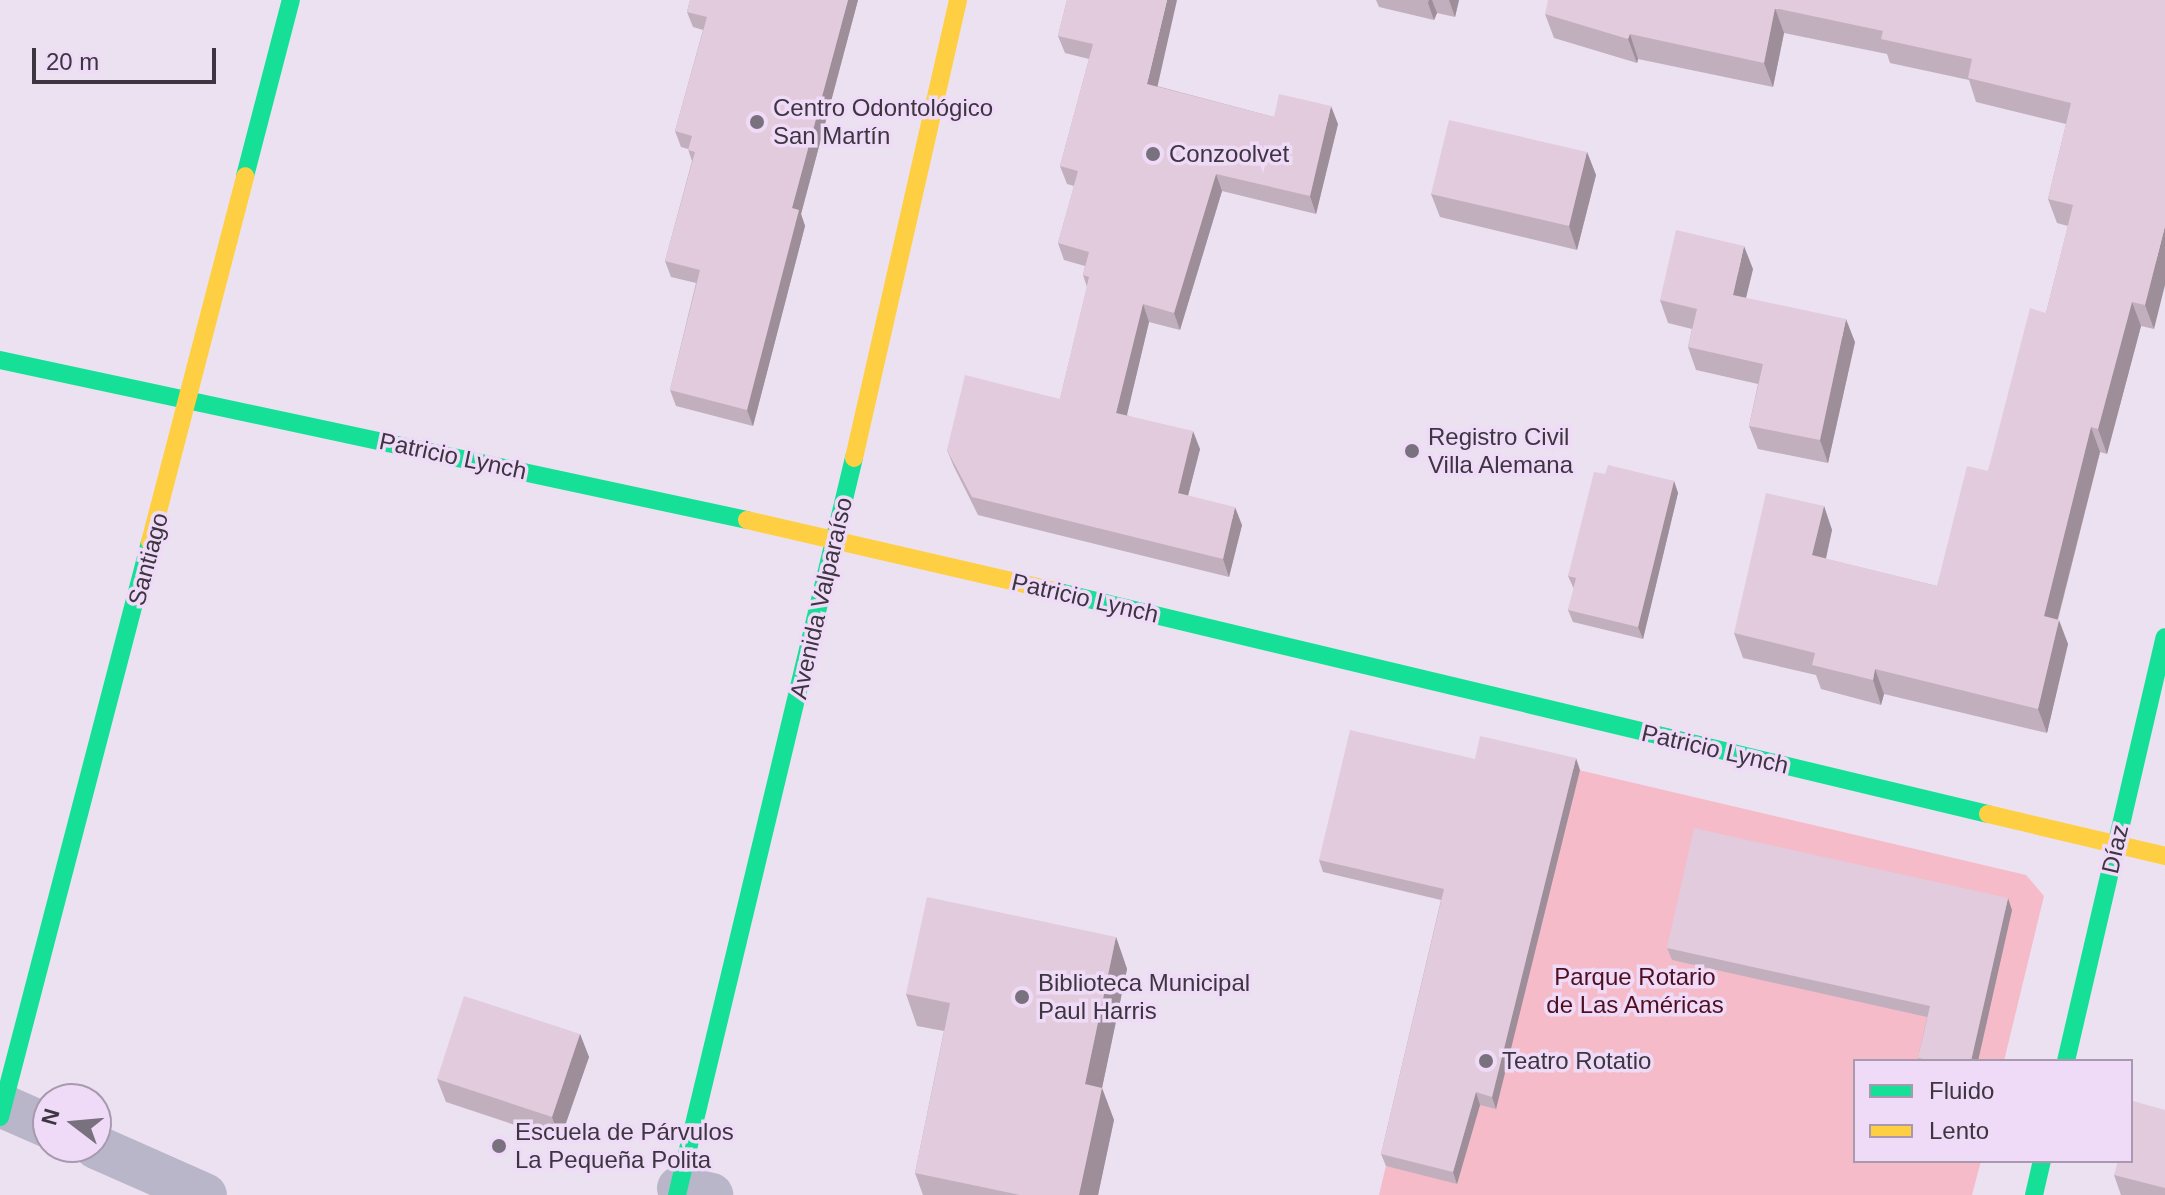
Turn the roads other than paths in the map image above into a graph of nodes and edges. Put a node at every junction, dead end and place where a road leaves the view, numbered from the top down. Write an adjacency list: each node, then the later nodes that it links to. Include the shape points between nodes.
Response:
1 (291, 0): 4 (street, Santiago)
2 (958, 0): 5 (street, Avenida Valparaíso)
3 (0, 360): 4 (street, Patricio Lynch)
4 (190, 399): 5 (street, Patricio Lynch); 10 (street, Santiago)
5 (836, 539): 7 (street, Patricio Lynch); 14 (street, Avenida Valparaíso)
6 (2165, 637): 7 (street, Díaz)
7 (2116, 845): 8 (street, Patricio Lynch); 9 (street, Díaz)
8 (2165, 856)
9 (2066, 1059)
10 (1, 1109): 11 (street)
11 (32, 1120)
12 (112, 1154): 15 (street)
13 (2042, 1163): 16 (street)
14 (689, 1193)
15 (205, 1195)
16 (2034, 1195)

